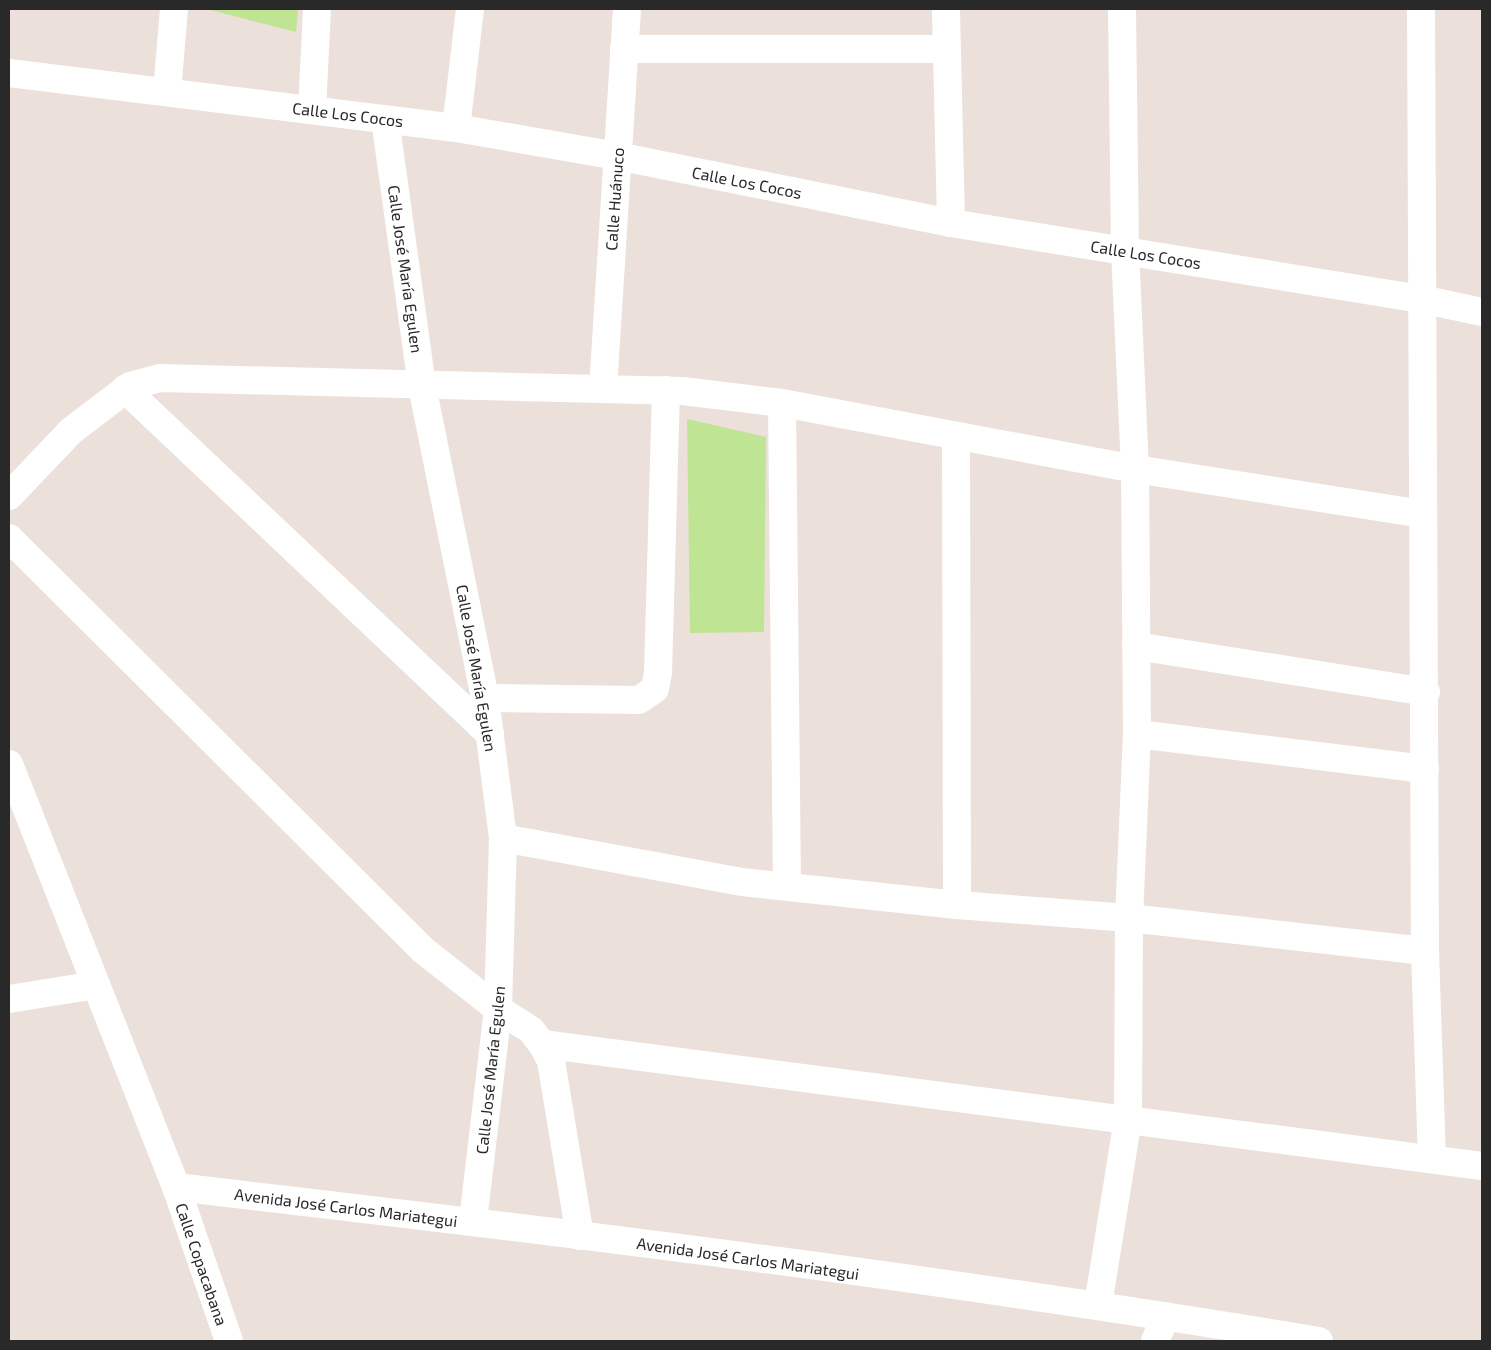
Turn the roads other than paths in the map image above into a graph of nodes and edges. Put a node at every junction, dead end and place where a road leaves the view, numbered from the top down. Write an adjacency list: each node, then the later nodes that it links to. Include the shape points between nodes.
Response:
1 (174, 9): 11 (street)
2 (317, 9): 12 (street)
3 (470, 9): 14 (street)
4 (627, 9): 9 (street, Calle Huánuco)
5 (946, 9): 8 (street)
6 (1122, 9): 17 (street)
7 (1421, 9): 18 (street)
8 (947, 49): 9 (street); 16 (street)
9 (624, 50): 15 (street, Calle Huánuco)
10 (9, 73): 11 (street, Calle Los Cocos)
11 (166, 92): 12 (street, Calle Los Cocos)
12 (312, 110): 13 (street, Calle Los Cocos)
13 (385, 118): 14 (street, Calle Los Cocos); 20 (street, Calle José María Egulen)
14 (456, 128): 15 (street, Calle Los Cocos)
15 (617, 156): 16 (street, Calle Los Cocos); 21 (street, Calle Huánuco)
16 (951, 223): 17 (street, Calle Los Cocos)
17 (1125, 250): 18 (street, Calle Los Cocos); 26 (street)
18 (1421, 299): 19 (street, Calle Los Cocos); 28 (street)
19 (1482, 312)
20 (422, 386): 21 (street); 22 (street, via 160,378); 32 (street, Calle José María Egulen)
21 (603, 389): 23 (street)
22 (125, 390): 27 (street, via 71,431); 33 (street)
23 (666, 390): 24 (street); 32 (street, via 655,689 639,700)
24 (782, 403): 25 (street); 38 (street)
25 (956, 436): 26 (street); 39 (street)
26 (1135, 469): 28 (street); 30 (street)
27 (9, 496)
28 (1423, 514): 31 (street)
29 (9, 538): 44 (street, via 423,950)
30 (1136, 646): 31 (street); 34 (street)
31 (1426, 692): 36 (street)
32 (485, 698): 33 (street, Calle José María Egulen)
33 (490, 734): 37 (street, Calle José María Egulen)
34 (1137, 734): 36 (street); 40 (street)
35 (9, 764): 42 (street, Calle Copacabana)
36 (1425, 769): 41 (street)
37 (503, 838): 38 (street, via 742,882); 44 (street, Calle José María Egulen)
38 (787, 886): 39 (street)
39 (957, 905): 40 (street)
40 (1129, 918): 41 (street); 46 (street)
41 (1425, 951): 47 (street)
42 (96, 985): 43 (street); 49 (street, Calle Copacabana)
43 (9, 999)
44 (498, 1009): 45 (street, via 531,1030); 50 (street, Calle José María Egulen)
45 (542, 1044): 46 (street); 51 (street, via 550,1061)
46 (1128, 1119): 47 (street); 52 (street)
47 (1432, 1159): 48 (street)
48 (1482, 1166)
49 (176, 1187): 50 (street, Avenida José Carlos Mariategui); 54 (street, Calle Copacabana)
50 (473, 1221): 51 (street, Avenida José Carlos Mariategui)
51 (580, 1236): 52 (street, Avenida José Carlos Mariategui)
52 (1098, 1305): 53 (street, Avenida José Carlos Mariategui)
53 (1166, 1316): 55 (street); 56 (street, Avenida José Carlos Mariategui)
54 (229, 1341)
55 (1155, 1341)
56 (1319, 1341)

